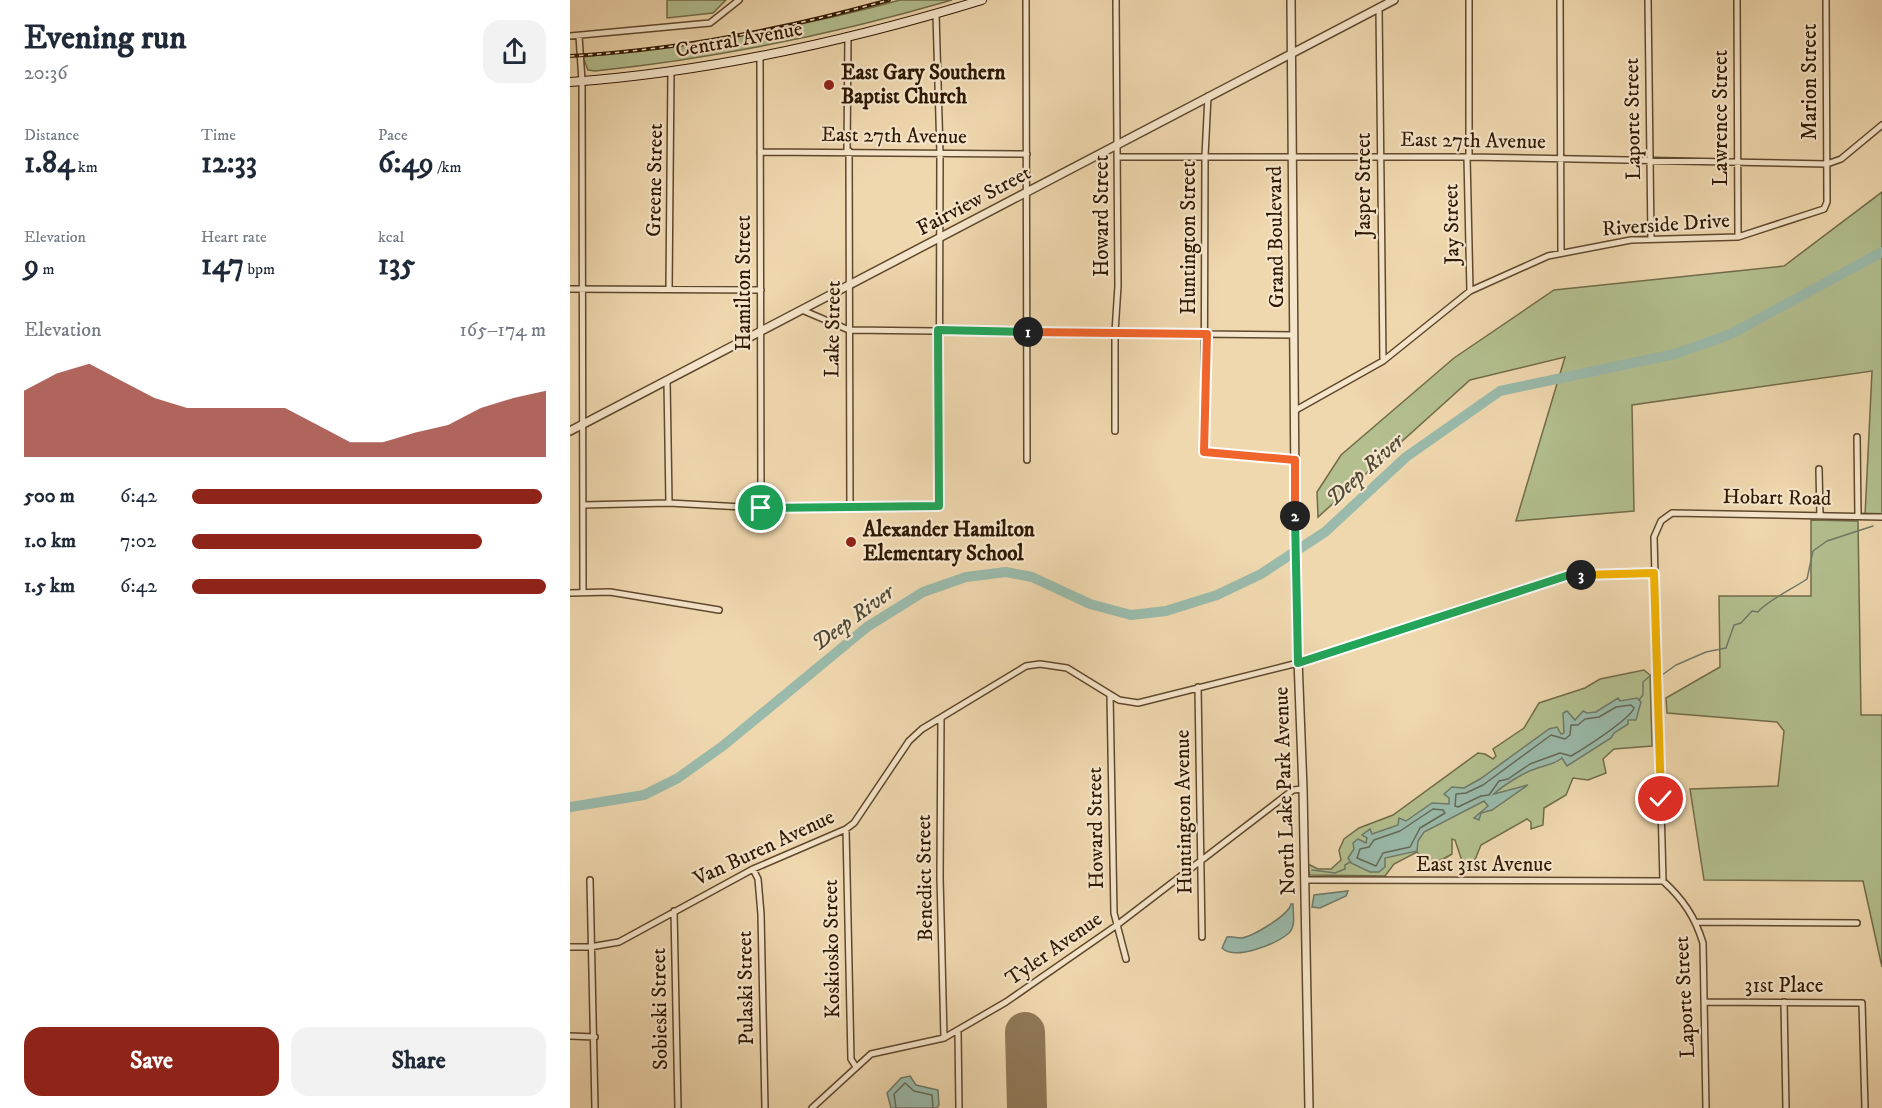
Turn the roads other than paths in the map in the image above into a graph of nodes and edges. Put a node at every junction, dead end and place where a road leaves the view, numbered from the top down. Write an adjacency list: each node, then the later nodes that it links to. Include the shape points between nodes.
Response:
1 (738, 0): 15 (street, via 710,23)
2 (982, 0): 13 (main road, Central Avenue)
3 (1026, 0): 28 (street)
4 (1116, 0): 24 (street, Howard Street)
5 (1291, 0): 17 (street, Grand Boulevard)
6 (1394, 0): 12 (street, Fairview Street)
7 (1469, 0): 33 (street, Jay Street)
8 (1560, 0): 34 (street)
9 (1648, 0): 35 (street, Laporte Street)
10 (1737, 0): 36 (street, Lawrence Street)
11 (1826, 0): 37 (street, Marion Street)
12 (1378, 8): 17 (street, Fairview Street); 32 (street, Jasper Street)
13 (936, 14): 16 (main road, Central Avenue); 27 (street)
14 (570, 36): 15 (street)
15 (579, 36): 20 (street)
16 (848, 36): 18 (main road, Central Avenue); 25 (street, Lake Street)
17 (1291, 55): 22 (street, Fairview Street); 31 (street, Grand Boulevard)
18 (760, 58): 19 (main road, Central Avenue); 26 (street, Hamilton Street)
19 (671, 71): 20 (main road, Central Avenue); 46 (street, Greene Street)
20 (582, 81): 21 (main road, Central Avenue); 45 (street)
21 (570, 82)
22 (1209, 96): 24 (street, Fairview Street); 29 (street, Huntington Street)
23 (1882, 125): 37 (street, via 1841,159)
24 (1118, 142): 30 (street, Howard Street); 38 (street, Fairview Street)
25 (848, 151): 26 (street, East 27th Avenue); 27 (street, East 27th Avenue); 43 (street, Lake Street)
26 (760, 152): 47 (street, Hamilton Street)
27 (940, 153): 28 (street, East 27th Avenue); 41 (street)
28 (1028, 154): 38 (street)
29 (1205, 156): 30 (street, East 27th Avenue); 31 (street, East 27th Avenue); 55 (street, Huntington Street)
30 (1118, 157): 54 (street, Howard Street)
31 (1291, 157): 32 (street, East 27th Avenue); 56 (street, Grand Boulevard)
32 (1381, 157): 33 (street, East 27th Avenue); 57 (street, Jasper Street)
33 (1468, 157): 34 (street, East 27th Avenue); 48 (street, Jay Street)
34 (1561, 159): 35 (street, East 27th Avenue); 42 (street)
35 (1650, 160): 36 (street, East 27th Avenue); 40 (street, Laporte Street)
36 (1738, 162): 37 (street, East 27th Avenue); 39 (street, Lawrence Street)
37 (1827, 164): 39 (street, Riverside Drive, via 1824,209)
38 (1027, 191): 41 (street, Fairview Street); 53 (street)
39 (1738, 237): 40 (street, Riverside Drive)
40 (1651, 238): 42 (street, Riverside Drive)
41 (939, 239): 43 (street, Fairview Street); 51 (street)
42 (1561, 253): 48 (street, Riverside Drive)
43 (850, 283): 49 (street, Fairview Street); 50 (street, Lake Street)
44 (570, 289): 45 (street)
45 (580, 289): 46 (street); 60 (street)
46 (669, 290): 47 (street)
47 (761, 290): 52 (street, Hamilton Street)
48 (1470, 291): 57 (street, Riverside Drive)
49 (802, 310): 50 (street); 52 (street, Fairview Street)
50 (849, 330): 51 (street); 71 (street, Lake Street)
51 (938, 330): 53 (street); 71 (street, via 939,506)
52 (761, 332): 58 (street, Fairview Street); 70 (street, Hamilton Street)
53 (1026, 332): 54 (street); 64 (street)
54 (1115, 332): 55 (street); 62 (street, Howard Street)
55 (1207, 334): 56 (street); 65 (street, Huntington Street, via 1204,452)
56 (1293, 335): 59 (street, Grand Boulevard)
57 (1383, 361): 59 (street, Riverside Drive)
58 (667, 381): 60 (street, Fairview Street); 68 (street)
59 (1294, 411): 65 (street, Grand Boulevard)
60 (583, 424): 61 (street, Fairview Street); 69 (street)
61 (570, 431)
62 (1115, 431)
63 (1857, 437): 73 (street)
64 (1027, 460)
65 (1295, 460): 67 (street, Grand Boulevard)
66 (1819, 469): 72 (street)
67 (1294, 473): 79 (street, North Lake Park Avenue)
68 (669, 503): 69 (street); 70 (street)
69 (583, 505): 76 (street)
70 (761, 508): 71 (street)
71 (850, 508)
72 (1820, 516): 73 (street, Hobart Road); 75 (street, Hobart Road, via 1672,513 1661,521 1654,537)
73 (1858, 516): 74 (street, Hobart Road)
74 (1882, 517)
75 (1654, 573): 79 (street, Van Buren Avenue, via 1566,576); 89 (street)
76 (583, 592): 77 (street); 78 (street, via 610,592)
77 (570, 593)
78 (719, 610)
79 (1298, 663): 80 (street, Van Buren Avenue); 83 (street, North Lake Park Avenue)
80 (1198, 687): 81 (street, Van Buren Avenue, via 1138,703 1128,703); 85 (street, Huntington Avenue)
81 (1110, 694): 82 (street, Van Buren Avenue, via 1067,668 1040,664 1026,666); 93 (street, Howard Street)
82 (941, 718): 84 (street, Van Buren Avenue, via 909,741 854,823); 103 (street, Benedict Street)
83 (1303, 789): 85 (street, Tyler Avenue, via 1293,790); 88 (street, North Lake Park Avenue)
84 (846, 829): 86 (street, Van Buren Avenue); 104 (street, Koskiosko Street, via 851,1059)
85 (1202, 862): 93 (street, Tyler Avenue); 94 (street, Huntington Avenue)
86 (753, 869): 90 (street, Van Buren Avenue); 107 (street, Pulaski Street, via 758,879 761,914)
87 (590, 880): 96 (street)
88 (1305, 880): 89 (street, East 31st Avenue); 110 (street, North Lake Park Avenue)
89 (1663, 881): 91 (street, Laporte Street, via 1681,897)
90 (674, 910): 96 (street, Van Buren Avenue, via 619,942); 106 (street, Sobieski Street)
91 (1696, 922): 92 (street); 98 (street, Laporte Street, via 1702,943)
92 (1857, 923)
93 (1117, 925): 97 (street, Howard Street); 100 (street, Tyler Avenue)
94 (1202, 937)
95 (570, 947): 96 (street, Van Buren Avenue)
96 (591, 947): 102 (street)
97 (1126, 959)
98 (1705, 1002): 99 (street, 31st Place); 111 (street, Laporte Street)
99 (1784, 1002): 112 (street); 113 (street, 31st Place, via 1862,1003)
100 (958, 1032): 103 (street, Tyler Avenue); 109 (street)
101 (570, 1036): 102 (street)
102 (595, 1037): 105 (street)
103 (944, 1038): 104 (street, Tyler Avenue, via 871,1054)
104 (856, 1067): 108 (street, Tyler Avenue)
105 (595, 1108)
106 (678, 1108)
107 (765, 1108)
108 (812, 1108)
109 (959, 1108)
110 (1309, 1108)
111 (1706, 1108)
112 (1786, 1108)
113 (1865, 1108)

